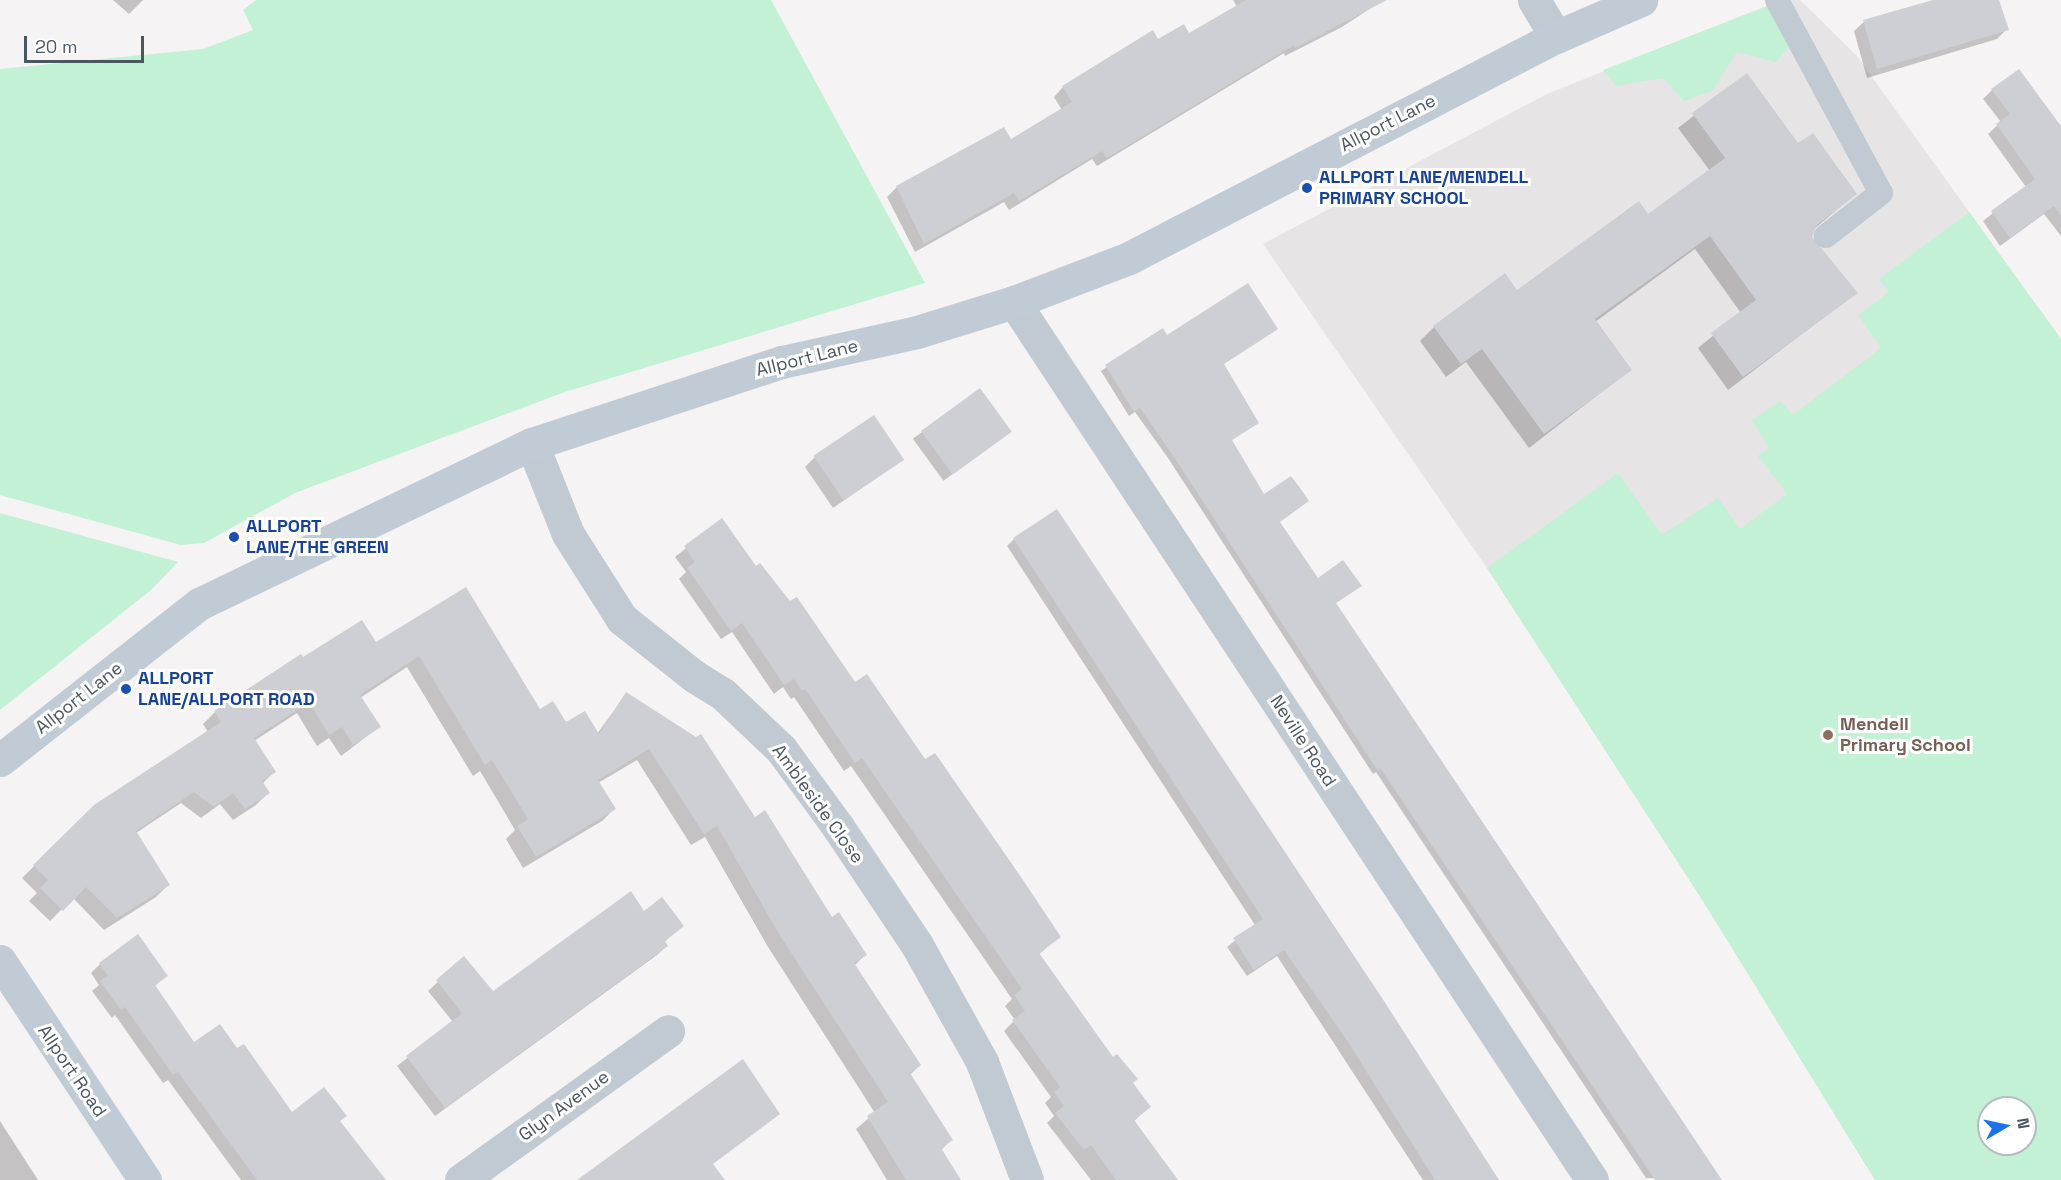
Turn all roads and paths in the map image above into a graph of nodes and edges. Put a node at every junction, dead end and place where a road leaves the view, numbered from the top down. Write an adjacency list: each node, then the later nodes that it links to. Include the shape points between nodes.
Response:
1 (1534, 0): 4 (street)
2 (1641, 0): 4 (street, Allport Lane)
3 (1777, 0): 5 (lane, via 1881,193)
4 (1556, 37): 6 (street, Allport Lane, via 1129,258)
5 (1826, 236)
6 (1014, 302): 7 (street, Allport Lane, via 917,332 782,362); 14 (street, Neville Road)
7 (532, 444): 8 (street, Allport Lane, via 199,604); 13 (street, Ambleside Close, via 568,534 622,619 723,694 781,749 917,945 982,1062)
8 (0, 760)
9 (0, 961): 11 (street, Allport Road)
10 (668, 1031): 12 (street, Glyn Avenue)
11 (145, 1180)
12 (461, 1180)
13 (1027, 1180)
14 (1592, 1180)

